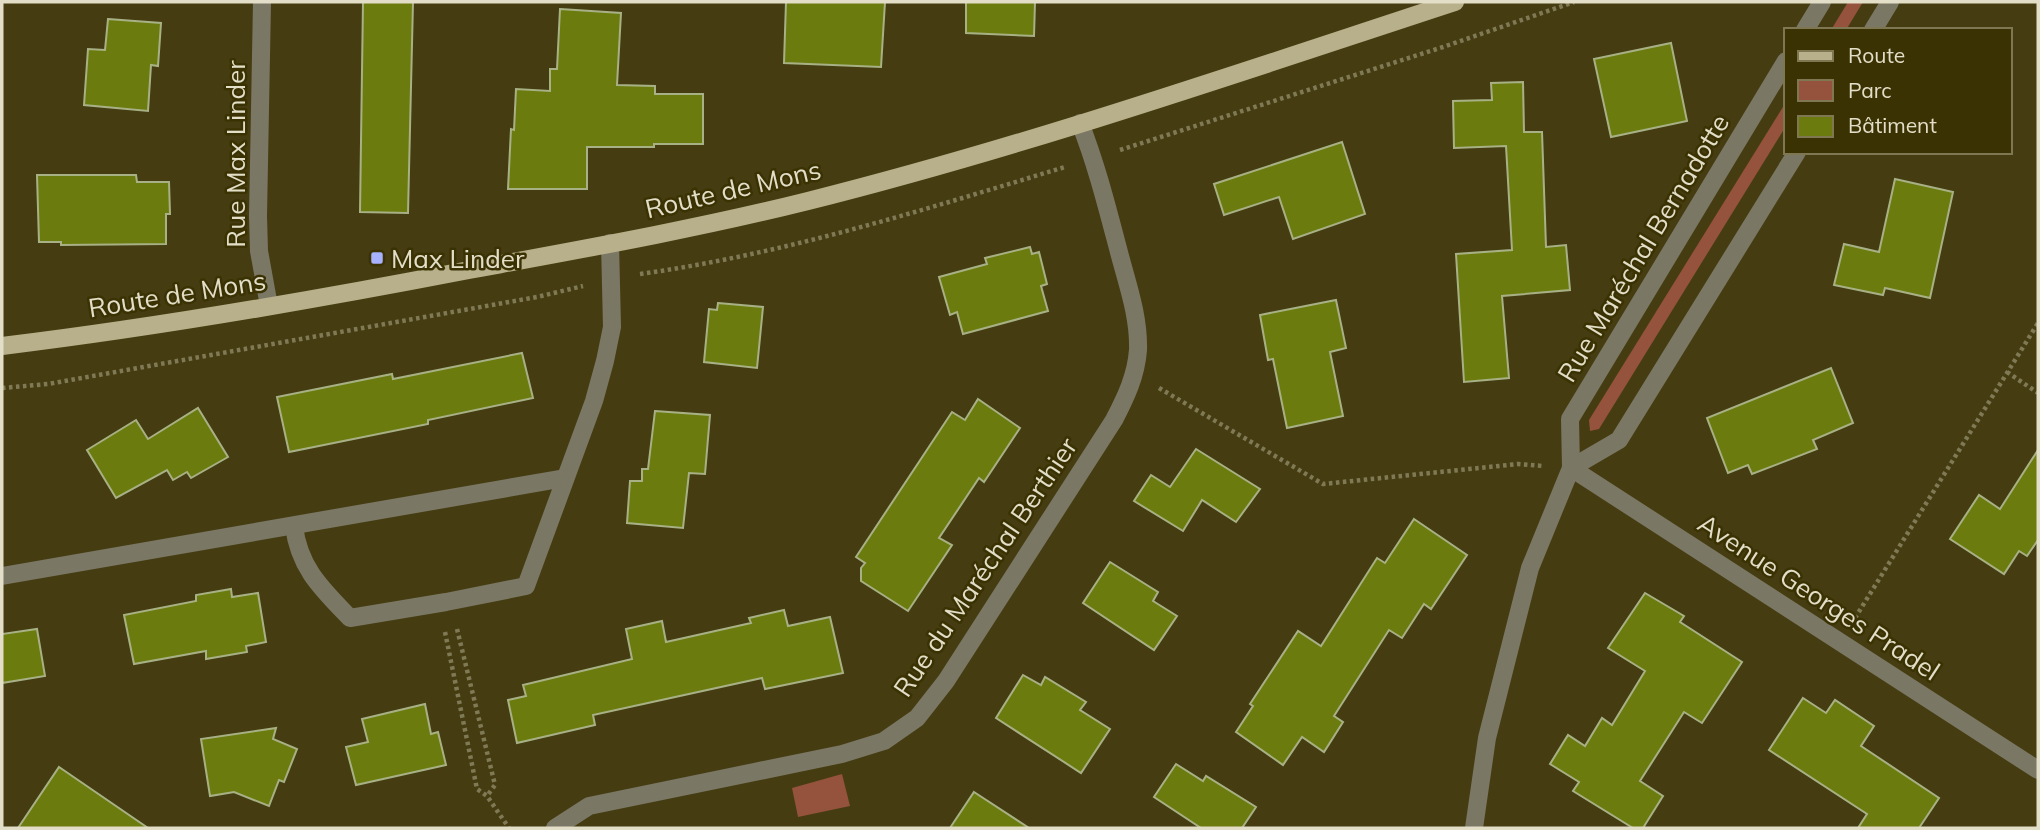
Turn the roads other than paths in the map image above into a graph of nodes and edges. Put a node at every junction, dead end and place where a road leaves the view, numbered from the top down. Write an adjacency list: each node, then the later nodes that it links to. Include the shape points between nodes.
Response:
1 (262, 2): 11 (street, Rue Max Linder, via 258,216)
2 (1455, 2): 8 (main road, Route de Mons)
3 (1822, 2): 5 (street)
4 (1890, 2): 6 (street)
5 (1806, 28)
6 (1873, 28)
7 (1784, 64): 13 (street, Rue Maréchal Bernadotte, via 1570,419)
8 (1080, 122): 10 (main road, Route de Mons, via 810,200); 18 (street, Rue du Maréchal Berthier, via 1135,311 1135,372 1114,420 946,681 917,718 884,741 842,754 589,806)
9 (1796, 154): 13 (street, via 1619,440)
10 (610, 243): 11 (main road, Route de Mons); 14 (street, via 612,327 594,401)
11 (269, 306): 12 (main road, Route de Mons)
12 (2, 346)
13 (1571, 468): 17 (street, Avenue Georges Pradel); 19 (street, Rue Maréchal Bernadotte, via 1530,568 1487,738)
14 (565, 478): 15 (street); 15 (street, via 526,586 446,603 350,618 314,581 297,546)
15 (295, 526): 16 (street)
16 (2, 576)
17 (2038, 770)
18 (555, 828)
19 (1474, 828)

